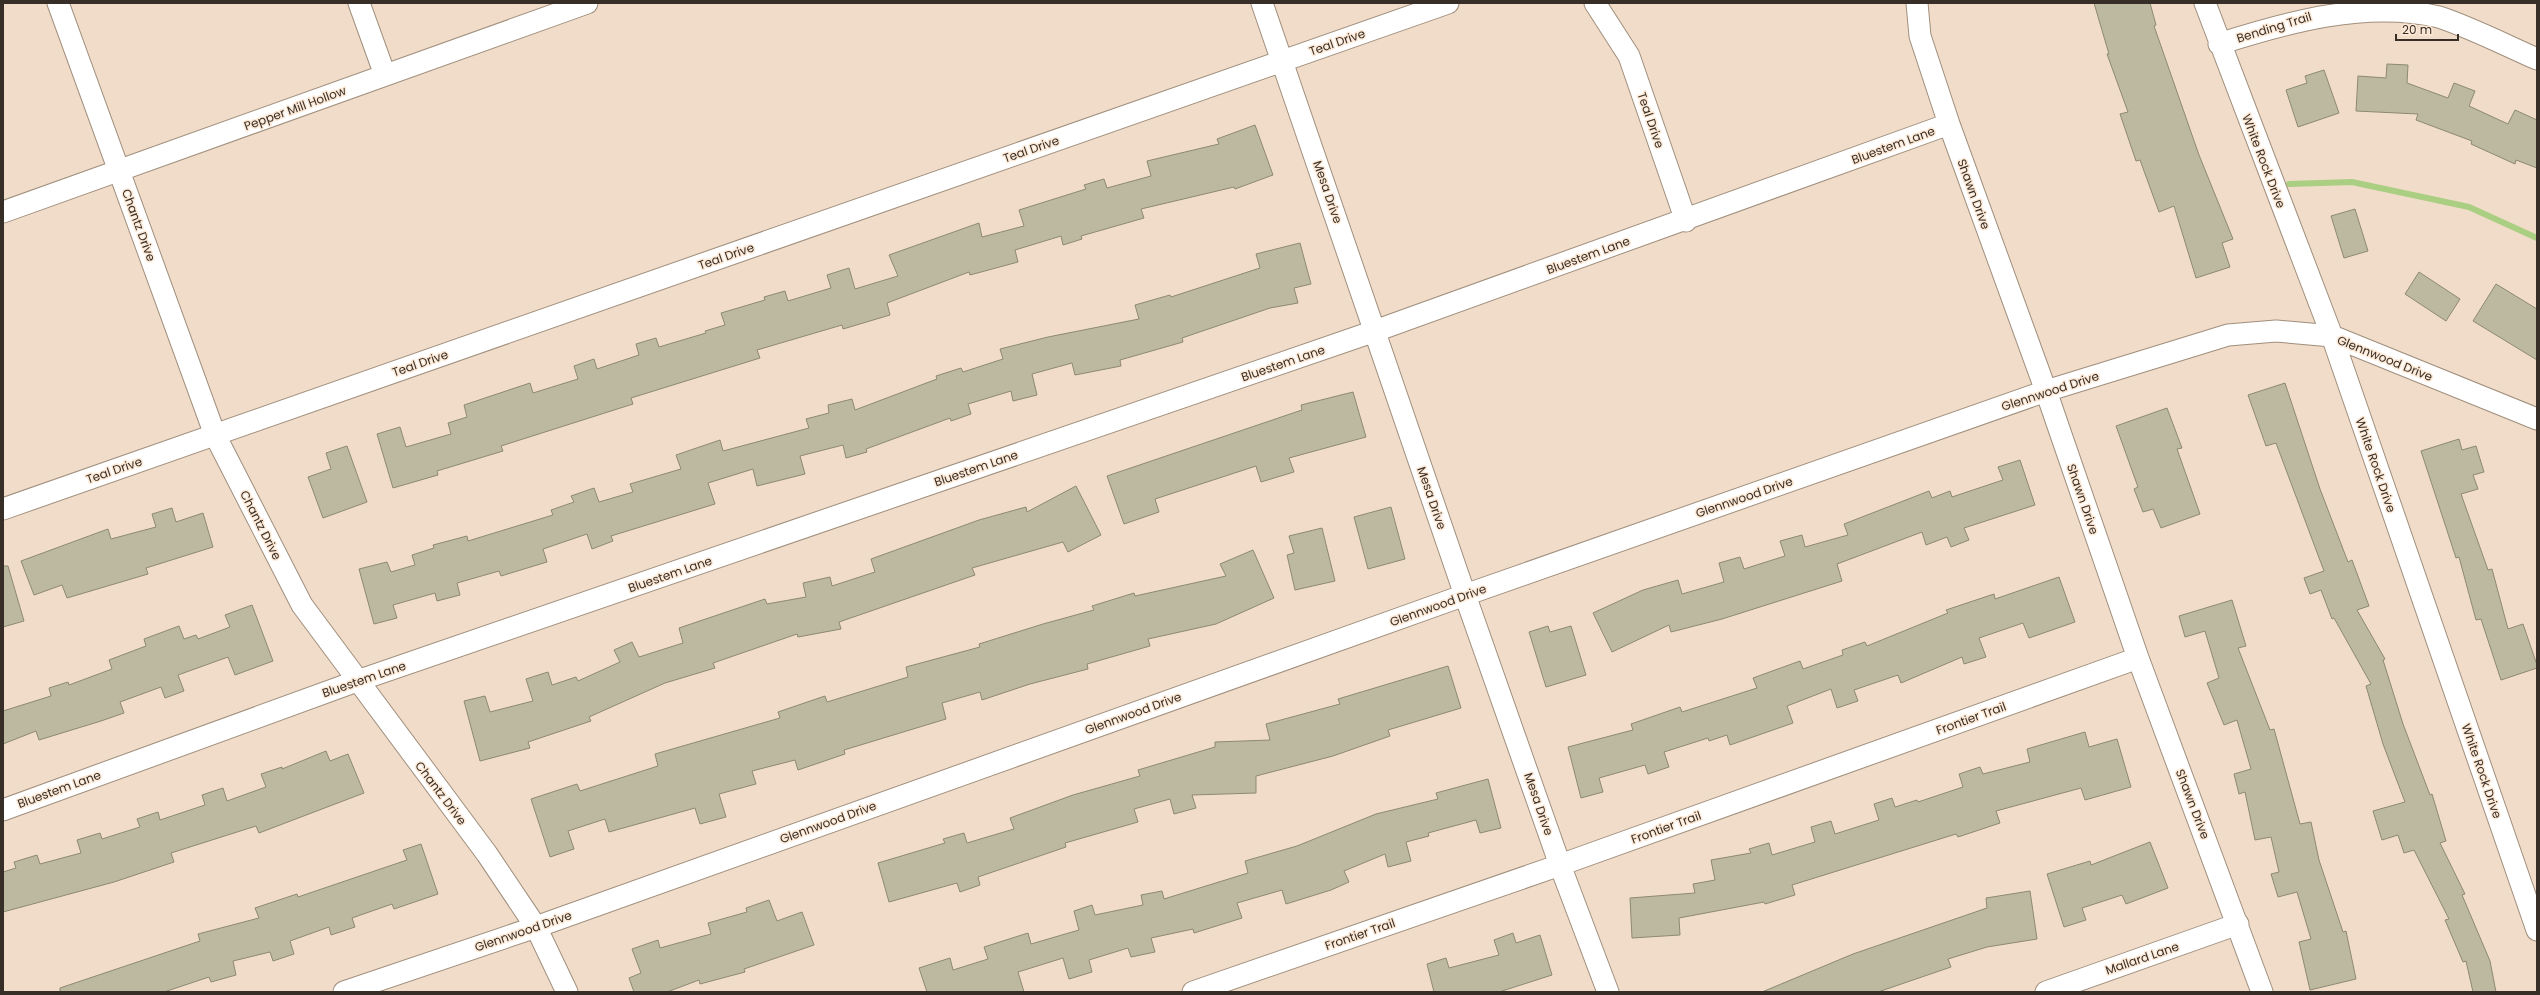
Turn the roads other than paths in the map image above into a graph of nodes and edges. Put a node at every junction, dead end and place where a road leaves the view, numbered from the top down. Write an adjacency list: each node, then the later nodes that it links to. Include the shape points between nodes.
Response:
1 (58, 3): 14 (street, Chantz Drive)
2 (359, 3): 12 (street)
3 (587, 3): 12 (street, Pepper Mill Hollow)
4 (1262, 3): 11 (street, Mesa Drive)
5 (1448, 3): 11 (street, Teal Drive)
6 (1595, 3): 16 (street, Teal Drive, via 1630,56)
7 (1917, 3): 13 (street, Shawn Drive, via 1920,36)
8 (2205, 3): 9 (street, White Rock Drive)
9 (2219, 44): 10 (street, Bending Trail, via 2317,13 2352,9 2399,9 2438,16); 18 (street, White Rock Drive)
10 (2537, 59)
11 (1283, 61): 17 (street, Mesa Drive); 21 (street, Teal Drive)
12 (385, 75): 14 (street, Pepper Mill Hollow)
13 (1949, 124): 16 (street, Bluestem Lane); 19 (street, Shawn Drive)
14 (120, 171): 15 (street, Pepper Mill Hollow); 21 (street, Chantz Drive)
15 (3, 212)
16 (1686, 220): 17 (street, Bluestem Lane)
17 (1375, 332): 23 (street, Mesa Drive); 25 (street, Bluestem Lane)
18 (2332, 336): 19 (street, Glennwood Drive, via 2276,331 2228,335); 20 (street, Glennwood Drive); 30 (street, White Rock Drive)
19 (2046, 391): 23 (street, Glennwood Drive); 24 (street, Shawn Drive)
20 (2537, 419)
21 (215, 435): 22 (street, Teal Drive); 25 (street, Chantz Drive, via 302,605)
22 (3, 509)
23 (1465, 595): 27 (street, Mesa Drive); 29 (street, Glennwood Drive)
24 (2138, 658): 27 (street, Frontier Trail); 28 (street, Shawn Drive)
25 (357, 681): 26 (street, Bluestem Lane); 29 (street, Chantz Drive, via 487,854)
26 (3, 810)
27 (1560, 864): 33 (street, Frontier Trail); 34 (street, Mesa Drive)
28 (2238, 924): 35 (street, Mallard Lane); 36 (street, Shawn Drive)
29 (536, 926): 31 (street, Glennwood Drive); 32 (street, Chantz Drive)
30 (2537, 930)
31 (344, 992)
32 (567, 992)
33 (1193, 992)
34 (1608, 992)
35 (2046, 992)
36 (2262, 992)

